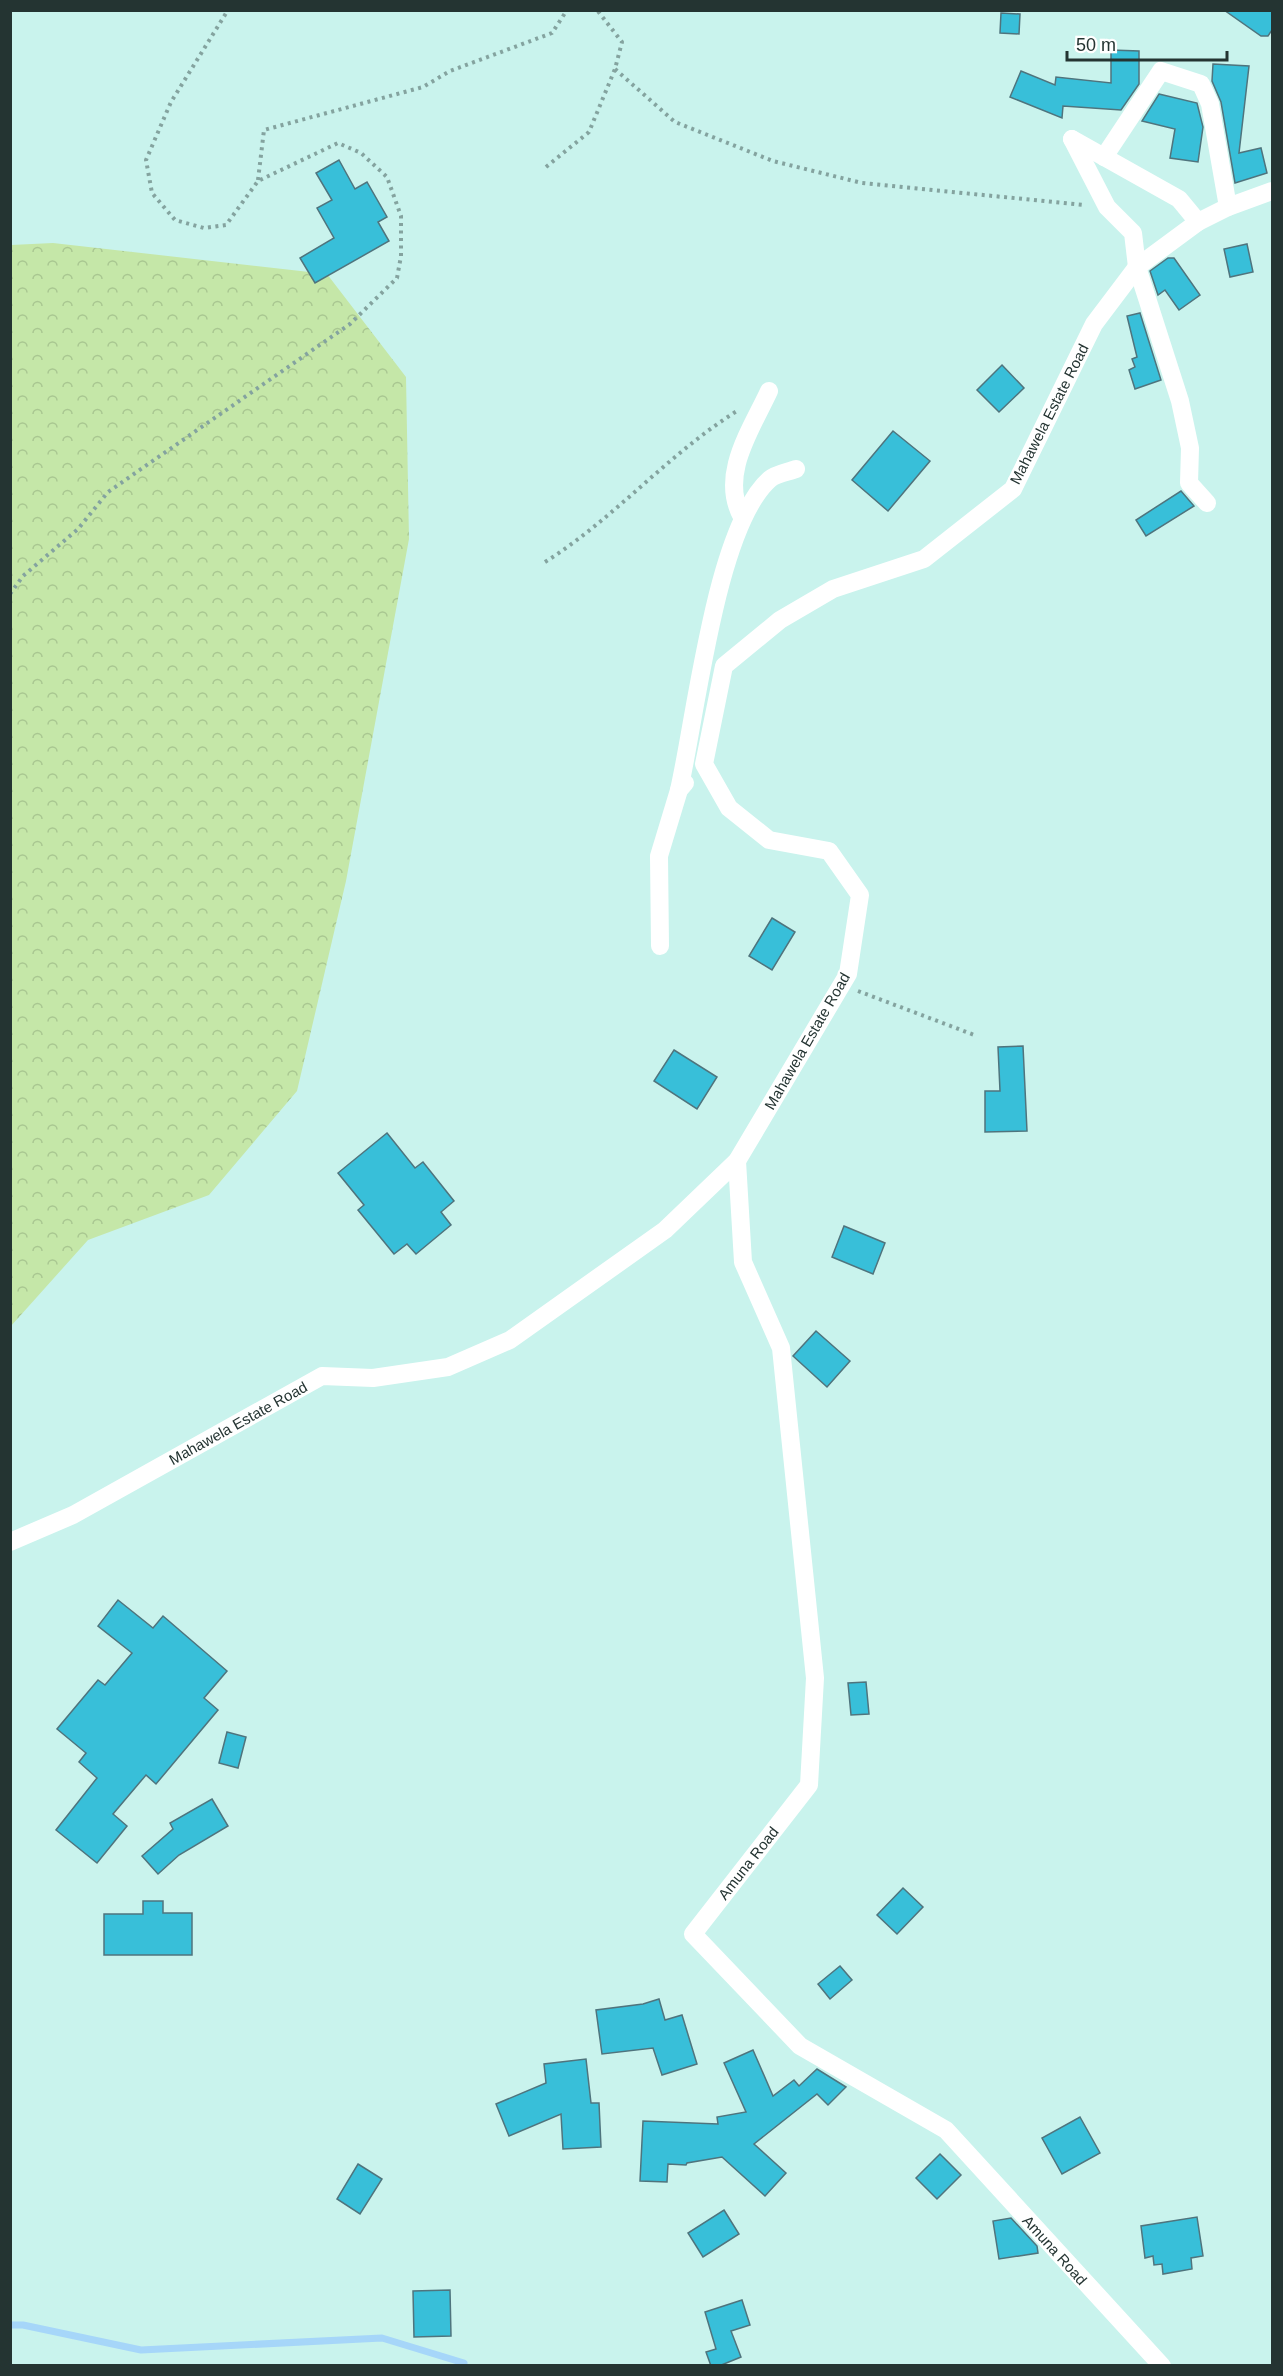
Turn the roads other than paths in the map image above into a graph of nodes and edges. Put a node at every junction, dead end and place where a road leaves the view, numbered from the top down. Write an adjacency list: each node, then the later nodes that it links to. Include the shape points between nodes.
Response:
1 (1104, 157): 3 (street, via 1161,71 1201,84 1210,104); 4 (street, via 1179,199); 5 (street, via 1072,140 1107,207 1133,233)
2 (1272, 191): 3 (street, Mahawela Estate Road)
3 (1228, 207): 4 (street, Mahawela Estate Road)
4 (1198, 222): 5 (street, Mahawela Estate Road)
5 (1137, 267): 8 (street, via 1180,401 1190,448 1189,483); 10 (street, Mahawela Estate Road, via 1094,324 1013,489 924,559 833,589 780,620 724,666)
6 (769, 391): 9 (street, via 733,469 734,502)
7 (795, 469): 9 (street, via 771,479)
8 (1207, 503)
9 (742, 517): 11 (street, via 716,599)
10 (704, 764): 11 (street); 13 (street, Mahawela Estate Road, via 729,808 769,840 829,851 860,895 848,974)
11 (679, 790): 12 (street, via 659,856)
12 (660, 946)
13 (737, 1161): 14 (street, Mahawela Estate Road, via 665,1230 510,1340 448,1368 373,1378 322,1376 73,1515); 15 (street, Amuna Road, via 743,1262 781,1348 815,1678 809,1785 693,1934 800,2046 946,2130)
14 (10, 1542)
15 (1162, 2366)

